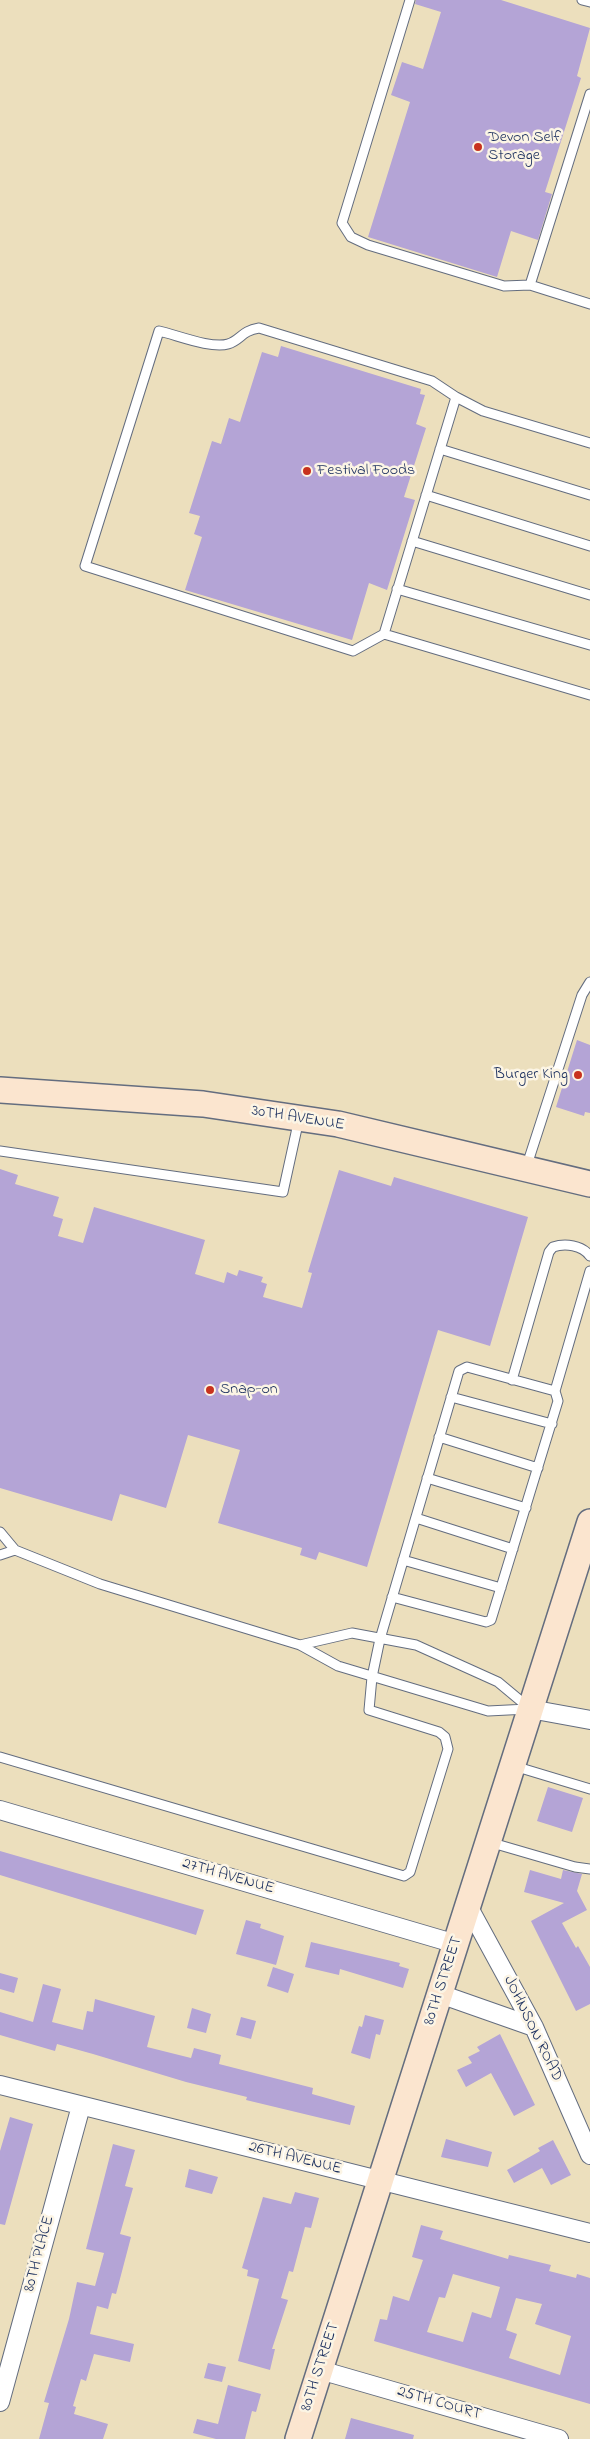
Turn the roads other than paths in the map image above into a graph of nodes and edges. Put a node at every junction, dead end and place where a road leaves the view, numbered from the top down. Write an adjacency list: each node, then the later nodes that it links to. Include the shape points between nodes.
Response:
1 (410, 0): 5 (lane, via 342,223 351,237 368,245 504,286)
2 (582, 0): 3 (lane)
3 (590, 2)
4 (589, 99): 5 (lane)
5 (530, 285): 6 (lane)
6 (590, 304)
7 (456, 397): 8 (lane, via 483,411); 9 (lane); 16 (lane, via 432,381 259,328 246,330 230,343 216,346 159,330 85,566 353,651)
8 (590, 444)
9 (440, 449): 10 (lane); 11 (lane)
10 (426, 495): 12 (lane); 13 (lane)
11 (590, 495)
12 (412, 541): 14 (lane); 15 (lane)
13 (590, 546)
14 (397, 589): 16 (lane); 17 (lane)
15 (590, 595)
16 (384, 634): 18 (lane)
17 (590, 645)
18 (590, 695)
19 (590, 982): 23 (lane, via 582,995)
20 (0, 1090): 21 (street, 30TH AVENUE, via 203,1104)
21 (299, 1119): 22 (lane, via 284,1192); 23 (street, 30TH AVENUE, via 373,1132)
22 (0, 1151)
23 (526, 1168): 24 (street, 30TH AVENUE)
24 (590, 1184)
25 (590, 1256): 27 (lane, via 584,1250 567,1244 553,1247 549,1252)
26 (590, 1271): 28 (lane)
27 (512, 1380): 28 (lane); 29 (lane, via 463,1368 459,1371)
28 (555, 1391): 30 (lane, via 558,1401)
29 (451, 1397): 30 (lane); 31 (lane)
30 (552, 1424): 32 (lane)
31 (439, 1437): 32 (lane); 33 (lane)
32 (538, 1468): 34 (lane)
33 (427, 1478): 34 (lane); 35 (lane)
34 (526, 1508): 38 (lane)
35 (416, 1518): 38 (lane); 41 (lane)
36 (590, 1522): 47 (street, 80TH STREET)
37 (0, 1532): 39 (lane)
38 (513, 1549): 42 (lane)
39 (15, 1550): 40 (lane); 45 (lane, via 100,1584)
40 (0, 1555)
41 (403, 1560): 42 (lane); 43 (lane)
42 (501, 1588): 43 (lane, via 491,1620 486,1622)
43 (392, 1597): 44 (lane)
44 (380, 1639): 45 (lane, via 352,1634); 46 (lane); 47 (lane, via 416,1645 494,1680)
45 (300, 1645): 46 (lane, via 338,1666)
46 (372, 1677): 47 (lane, via 488,1711); 49 (lane, via 369,1710 439,1732 448,1742 408,1874 400,1876)
47 (530, 1709): 48 (street); 50 (street, 80TH STREET)
48 (590, 1720)
49 (0, 1757)
50 (512, 1765): 51 (lane); 53 (street, 80TH STREET)
51 (590, 1789)
52 (0, 1810): 56 (street, 27TH AVENUE)
53 (488, 1842): 54 (lane, via 574,1867); 55 (street, 80TH STREET)
54 (590, 1868)
55 (468, 1906): 56 (street, 80TH STREET); 58 (street, JOHNSON ROAD)
56 (456, 1944): 57 (street, 80TH STREET)
57 (440, 1994): 58 (street); 62 (street, 80TH STREET)
58 (534, 2027): 61 (street, JOHNSON ROAD)
59 (0, 2085): 60 (street, 26TH AVENUE)
60 (81, 2106): 62 (street, 26TH AVENUE); 65 (street, 80TH PLACE)
61 (590, 2155)
62 (381, 2180): 63 (street, 26TH AVENUE); 64 (street, 80TH STREET)
63 (590, 2233)
64 (320, 2370): 66 (street, 80TH STREET); 67 (street, 25TH COURT)
65 (0, 2402)
66 (298, 2439)
67 (558, 2439)

